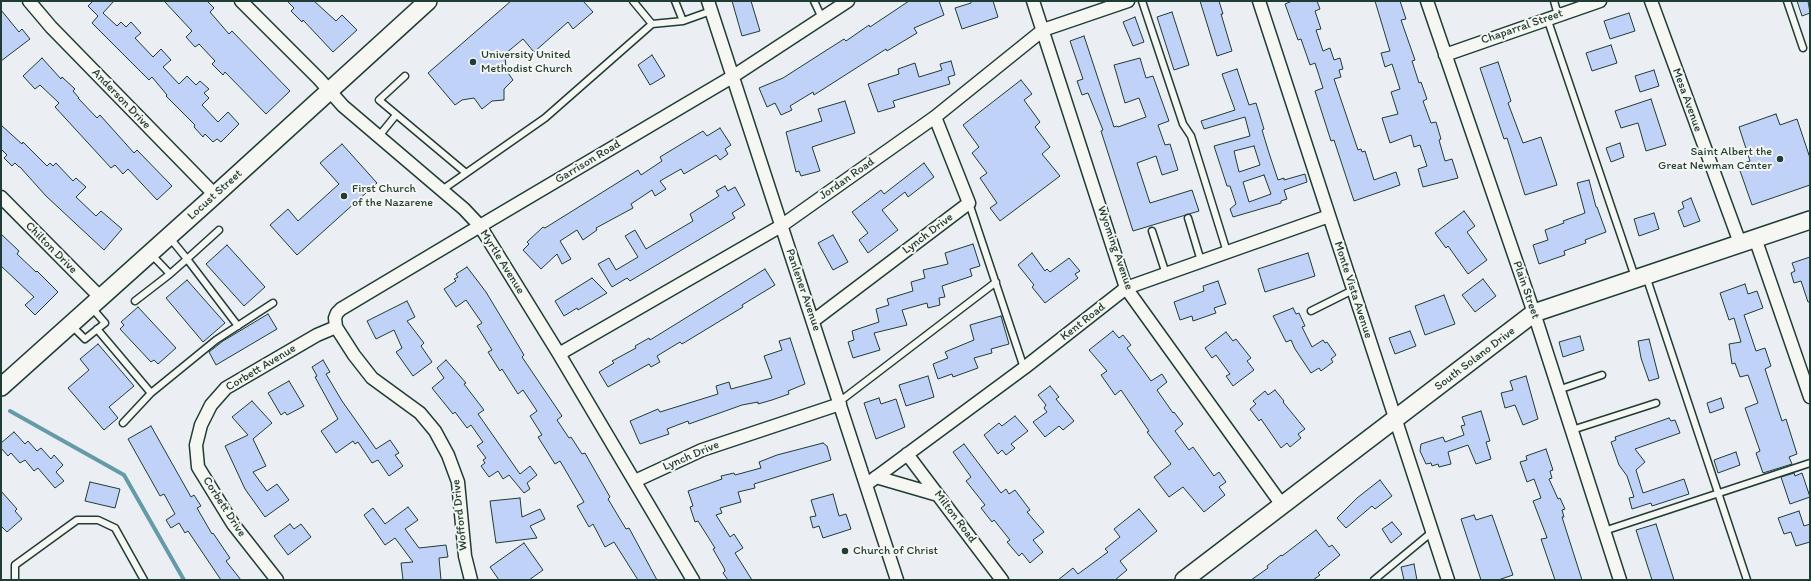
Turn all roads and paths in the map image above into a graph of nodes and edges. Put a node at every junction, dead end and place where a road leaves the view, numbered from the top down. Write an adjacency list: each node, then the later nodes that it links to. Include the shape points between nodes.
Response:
1 (29, 1): 33 (street, Anderson Drive, via 51,27)
2 (241, 1): 27 (street, Myrtle Avenue)
3 (428, 1): 27 (street, Locust Street)
4 (633, 1): 21 (lane)
5 (675, 1): 20 (lane)
6 (814, 1): 19 (lane)
7 (848, 1): 19 (street, Garrison Road)
8 (1033, 1): 22 (street, Wyoming Avenue)
9 (1128, 1): 22 (street, Jordan Road)
10 (1142, 1): 45 (lane, via 1183,124 1191,136)
11 (1259, 1): 36 (street, Monte Vista Avenue)
12 (1426, 1): 24 (street, Plain Street)
13 (1554, 1): 18 (lane)
14 (1600, 1): 18 (street, Chaparral Street)
15 (1651, 1): 44 (street, Mesa Avenue)
16 (1786, 1): 23 (lane)
17 (710, 6): 20 (lane); 26 (street, Panlener Avenue)
18 (1553, 16): 24 (street, Chaparral Street); 51 (lane)
19 (822, 18): 26 (street, Garrison Road)
20 (683, 21): 21 (lane)
21 (652, 24): 31 (lane, via 545,118)
22 (1043, 30): 29 (street, Jordan Road); 53 (street, Wyoming Avenue)
23 (1803, 48)
24 (1445, 55): 59 (street, Plain Street)
25 (405, 76): 28 (lane, via 379,100)
26 (732, 77): 39 (street, Garrison Road); 40 (street, Panlener Avenue)
27 (329, 92): 30 (street, Myrtle Avenue); 33 (street, Locust Street)
28 (396, 115): 30 (lane); 31 (lane)
29 (935, 117): 35 (street); 40 (street, Jordan Road)
30 (379, 136): 32 (street, Myrtle Avenue)
31 (466, 173): 32 (lane)
32 (442, 190): 39 (street, Myrtle Avenue)
33 (215, 195): 43 (street, Locust Street)
34 (1, 197): 56 (street, Chilton Drive)
35 (969, 203): 52 (lane); 60 (street, Lynch Drive)
36 (1329, 216): 45 (street, Kent Road); 54 (street, Monte Vista Avenue)
37 (1188, 218): 48 (lane)
38 (1810, 220): 44 (street, South Solano Drive)
39 (480, 226): 63 (street, Garrison Road, via 341,309 335,318); 65 (street, Myrtle Avenue)
40 (781, 226): 60 (street, Panlener Avenue); 65 (street, Jordan Road)
41 (219, 230): 47 (lane)
42 (1152, 231): 50 (lane)
43 (169, 236): 46 (street, Locust Street); 47 (lane)
44 (1748, 241): 51 (street, South Solano Drive); 71 (street, Mesa Avenue)
45 (1227, 252): 48 (street, Kent Road)
46 (150, 253): 49 (lane); 56 (street, Locust Street)
47 (187, 259): 49 (lane); 62 (lane)
48 (1201, 261): 50 (street, Kent Road)
49 (170, 274): 55 (lane)
50 (1166, 274): 53 (street, Kent Road)
51 (1641, 277): 59 (street, South Solano Drive); 82 (lane)
52 (996, 282): 66 (lane); 72 (lane)
53 (1126, 288): 66 (street, Kent Road); 84 (street, Wyoming Avenue)
54 (1354, 290): 58 (lane); 74 (street, Monte Vista Avenue)
55 (135, 301)
56 (96, 302): 61 (street, Locust Street); 64 (lane, via 105,323)
57 (273, 303): 62 (lane)
58 (1311, 310)
59 (1534, 313): 69 (street, Plain Street); 74 (street, South Solano Drive)
60 (813, 321): 72 (street, Panlener Avenue)
61 (70, 325): 64 (lane, via 85,339); 68 (street, Locust Street)
62 (238, 326): 70 (lane, via 216,340)
63 (336, 327): 76 (street, Corbett Avenue, via 317,335 226,388 211,405); 90 (street, Wofford Drive, via 372,378 420,412 442,442 458,482 465,556)
64 (98, 329): 70 (lane)
65 (559, 354): 81 (street, Myrtle Avenue)
66 (1024, 368): 78 (street, Kent Road)
67 (1602, 375): 69 (lane)
68 (1, 387)
69 (1558, 390): 77 (street, Plain Street)
70 (151, 393): 75 (lane)
71 (1810, 397)
72 (840, 403): 80 (street, Panlener Avenue); 81 (street, Lynch Drive, via 702,450)
73 (1656, 403): 77 (lane)
74 (1395, 420): 84 (street, South Solano Drive); 86 (street, Monte Vista Avenue)
75 (123, 422)
76 (201, 425): 89 (street, Corbett Drive, via 196,445 198,467 233,524)
77 (1572, 430): 85 (street, Plain Street)
78 (907, 454): 80 (street, Kent Road); 83 (street, Milton Road)
79 (1810, 463): 82 (lane)
80 (871, 480): 83 (street); 92 (street, Panlener Avenue)
81 (635, 481): 91 (street, Myrtle Avenue)
82 (1719, 493): 85 (lane); 98 (lane)
83 (938, 495): 93 (street, Milton Road)
84 (1282, 505): 94 (street, South Solano Drive)
85 (1604, 531): 97 (street, Plain Street)
86 (1432, 532): 95 (lane); 96 (street, Monte Vista Avenue)
87 (15, 580): 88 (lane, via 15,565 77,520 98,520 115,528)
88 (144, 580)
89 (277, 580)
90 (471, 580)
91 (693, 580)
92 (897, 580)
93 (1002, 580)
94 (1184, 580)
95 (1374, 580)
96 (1448, 580)
97 (1620, 580)
98 (1747, 580)

